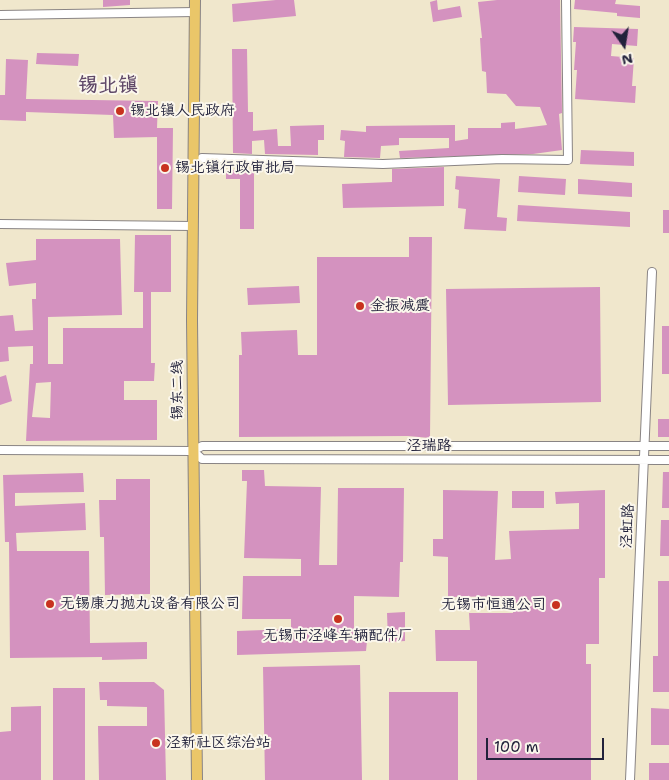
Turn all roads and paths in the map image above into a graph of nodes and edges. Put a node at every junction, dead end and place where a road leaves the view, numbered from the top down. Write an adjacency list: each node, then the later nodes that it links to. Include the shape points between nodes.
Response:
1 (195, 0): 3 (main road, 锡东二线)
2 (566, 0): 5 (street, via 568,160 383,164)
3 (195, 12): 4 (street); 7 (main road, 锡东二线)
4 (0, 15)
5 (202, 158)
6 (0, 224): 7 (street)
7 (193, 226): 12 (main road, 锡东二线)
8 (652, 272): 9 (street, 泾虹路)
9 (645, 446): 10 (street, 泾瑞路); 12 (street, 泾瑞路, via 202,446); 13 (street, 泾虹路)
10 (669, 446)
11 (0, 450): 12 (street, 泾瑞路)
12 (193, 451): 13 (street, 泾瑞路, via 202,459); 15 (main road, 锡东二线)
13 (645, 460): 14 (street, 泾瑞路); 16 (street, 泾虹路)
14 (669, 460)
15 (197, 780)
16 (630, 780)

